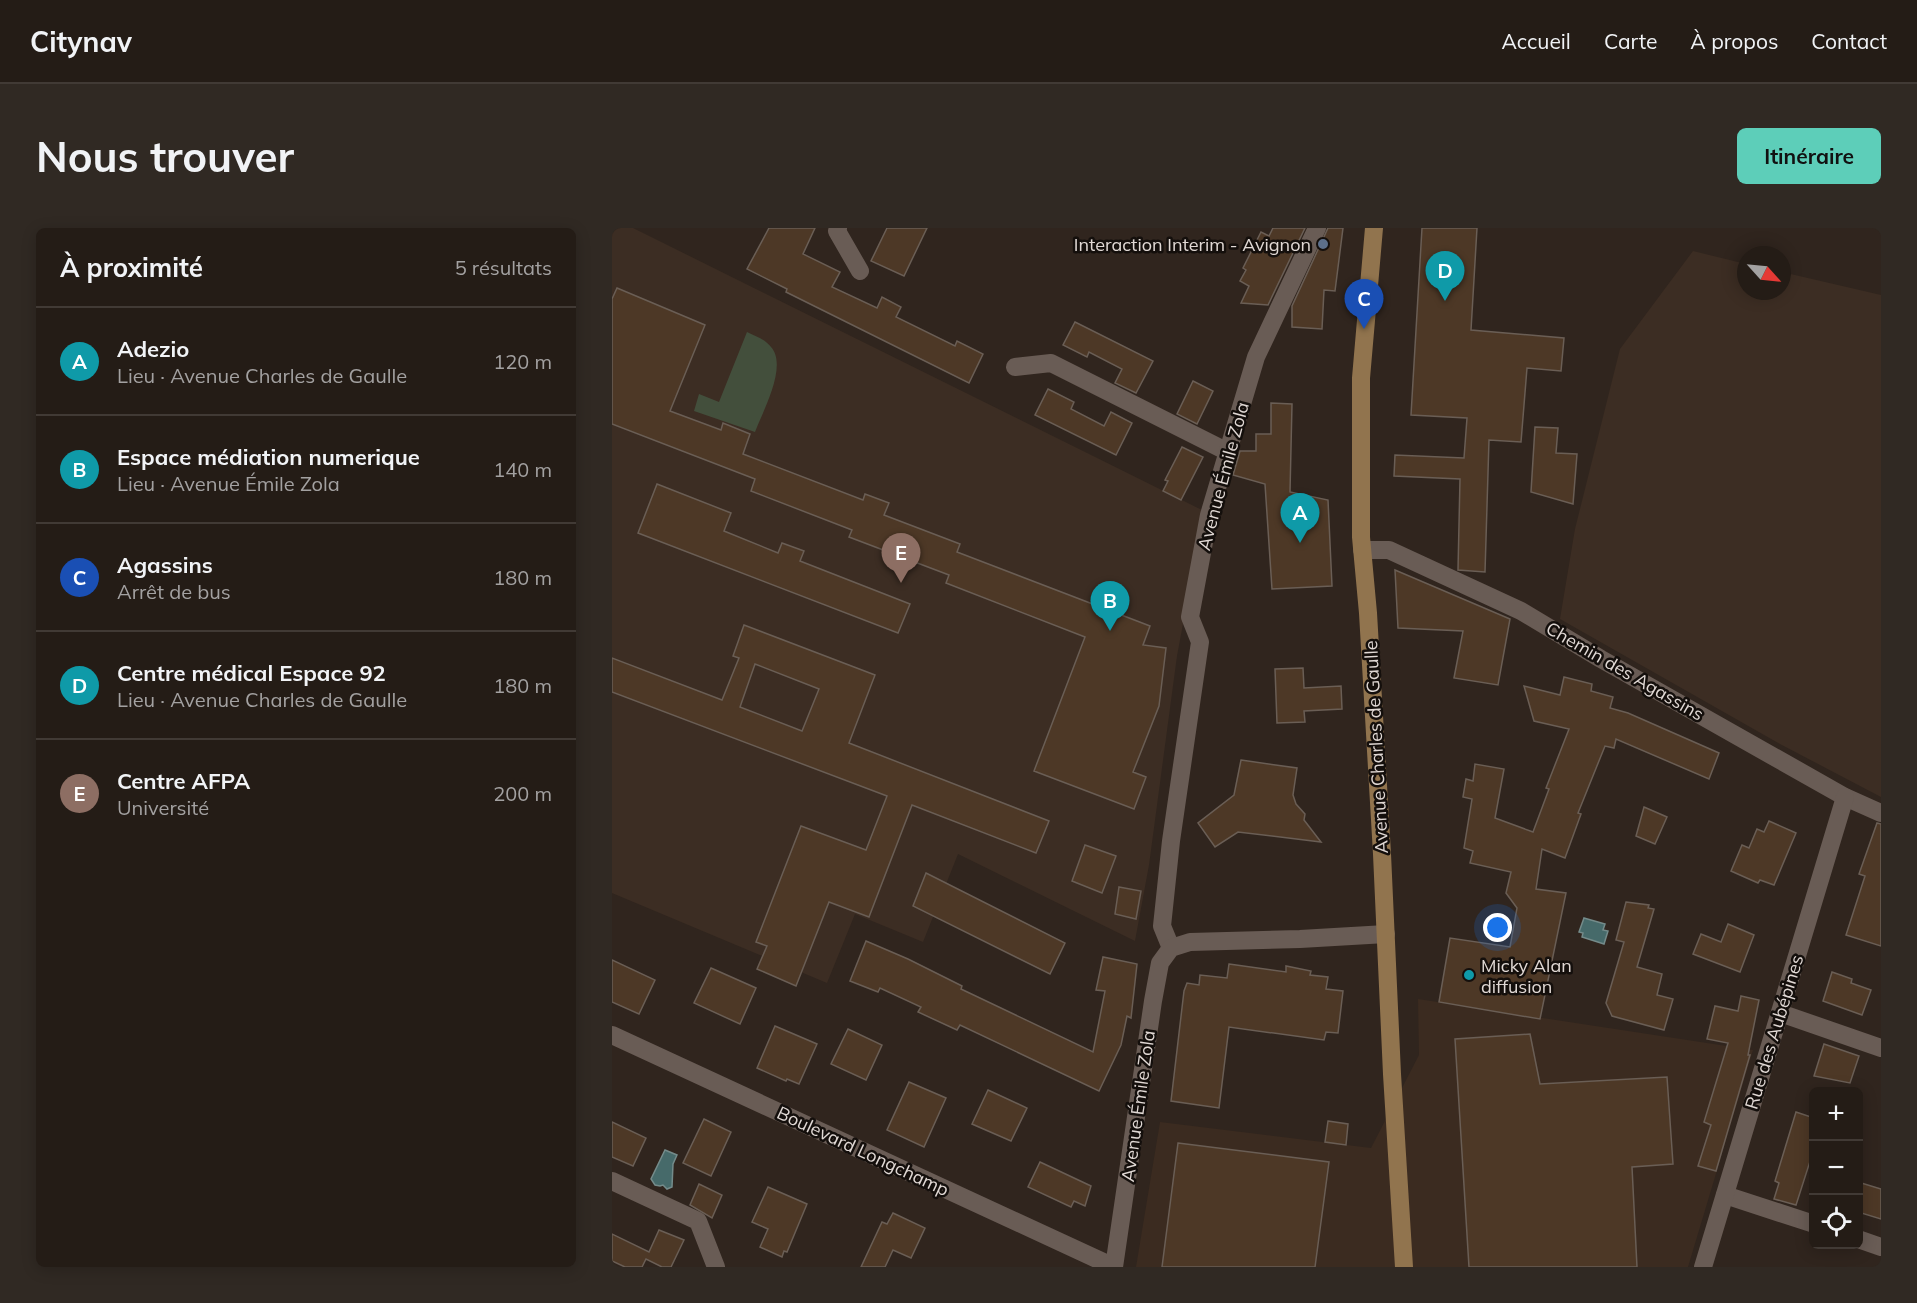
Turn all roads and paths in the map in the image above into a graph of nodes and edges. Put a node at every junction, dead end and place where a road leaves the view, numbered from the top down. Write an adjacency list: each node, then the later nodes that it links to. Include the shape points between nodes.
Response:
1 (838, 228): 4 (street)
2 (1317, 228): 6 (street, Avenue Émile Zola, via 1256,357)
3 (1374, 228): 7 (main road, Avenue Charles de Gaulle, via 1361,378)
4 (860, 271)
5 (1015, 367): 6 (street, via 1052,363)
6 (1228, 452): 11 (street, Avenue Émile Zola, via 1209,515 1190,617 1200,642 1162,926)
7 (1362, 550): 8 (street, Chemin des Agassins, via 1389,550 1521,610); 10 (main road, Avenue Charles de Gaulle)
8 (1845, 796): 9 (street, Chemin des Agassins); 12 (street, Rue des Aubépines)
9 (1881, 813)
10 (1386, 934): 11 (street, via 1190,942); 22 (main road, Avenue Charles de Gaulle)
11 (1171, 948): 21 (street, Avenue Émile Zola, via 1161,963 1153,1001)
12 (1780, 1013): 14 (street); 16 (street, Rue des Aubépines)
13 (612, 1035): 21 (street, Boulevard Longchamp)
14 (1881, 1048)
15 (612, 1181): 20 (street, via 698,1221)
16 (1725, 1195): 17 (street); 23 (street, Rue des Aubépines)
17 (1809, 1222)
18 (1863, 1241): 19 (street)
19 (1881, 1247)
20 (712, 1266)
21 (1114, 1267)
22 (1404, 1267)
23 (1703, 1267)

